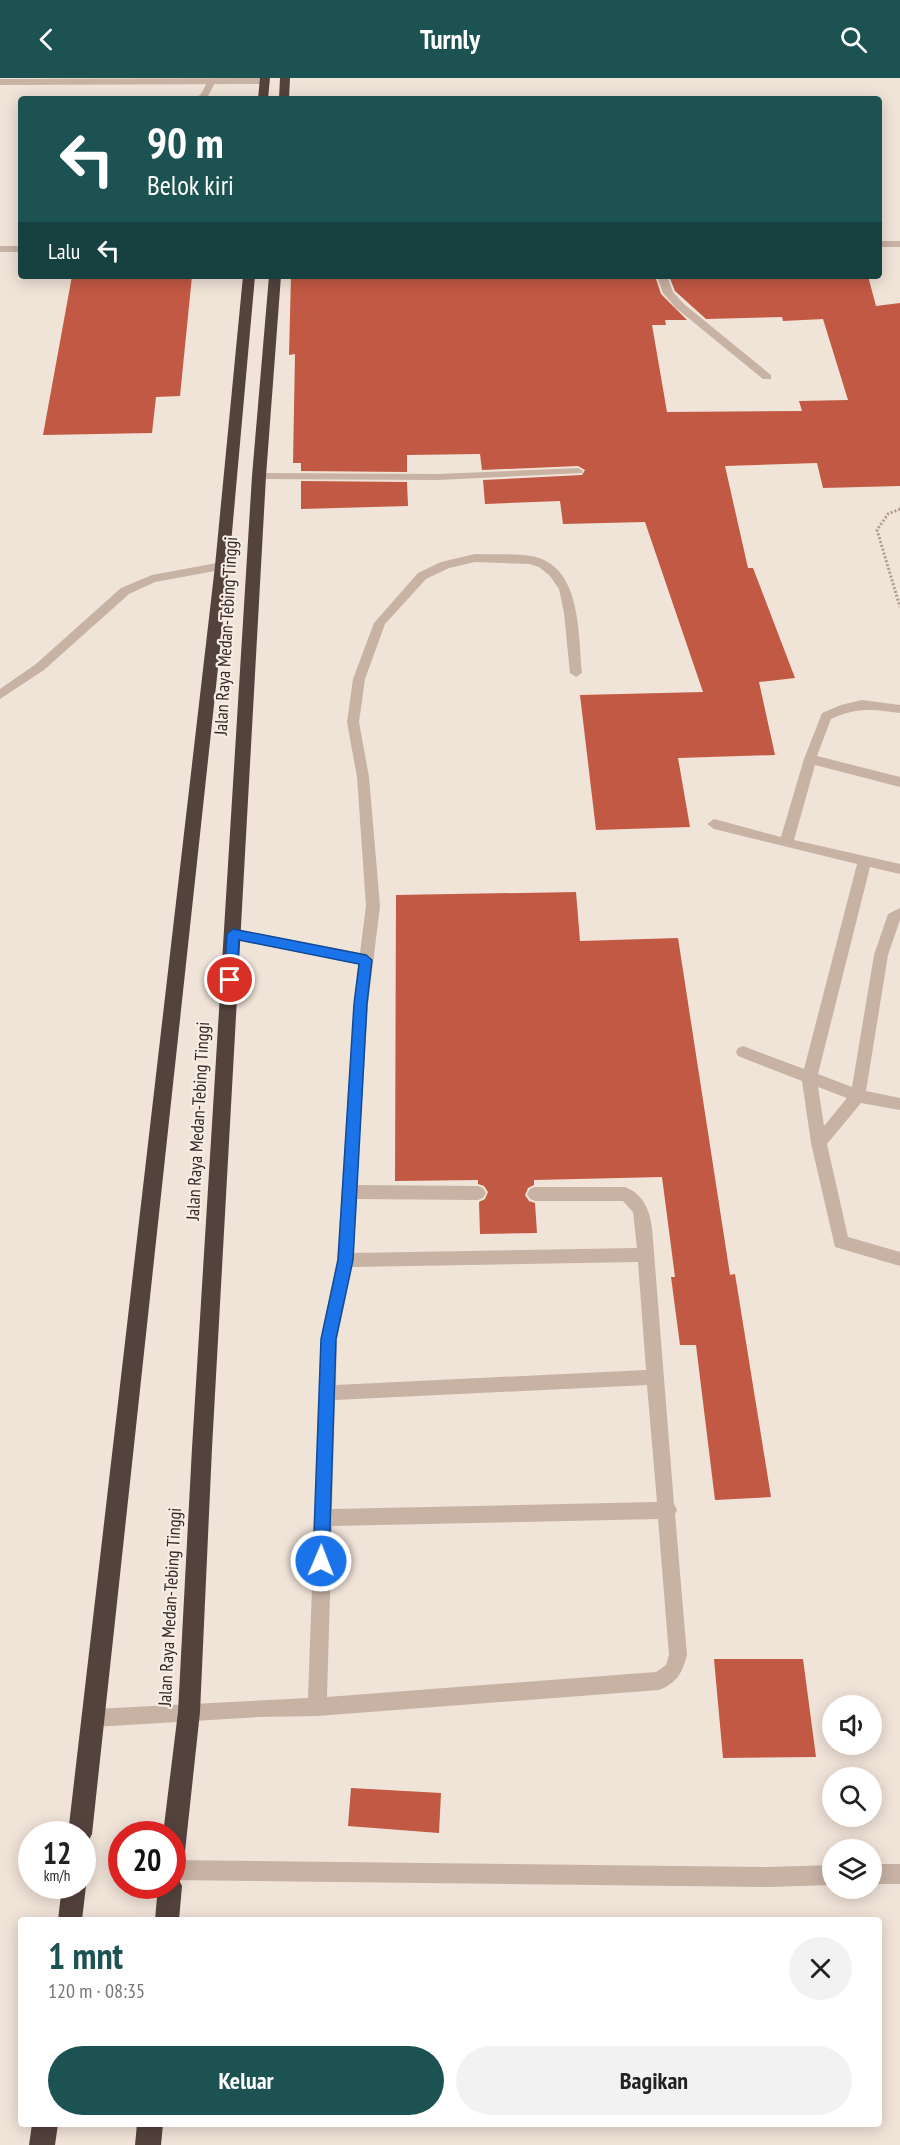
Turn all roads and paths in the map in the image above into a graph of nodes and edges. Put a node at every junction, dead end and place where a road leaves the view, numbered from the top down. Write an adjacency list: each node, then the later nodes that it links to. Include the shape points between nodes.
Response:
1 (285, 78): 7 (highway)
2 (265, 79): 3 (street); 6 (highway)
3 (212, 81): 4 (street); 5 (street)
4 (0, 82)
5 (204, 96)
6 (263, 96)
7 (284, 96)
8 (882, 244): 9 (street)
9 (900, 244)
10 (0, 249): 11 (street)
11 (18, 249)
12 (249, 279): 19 (highway, Jalan Raya Medan-Tebing Tinggi)
13 (274, 279): 17 (highway, Jalan Raya Medan-Tebing Tinggi)
14 (663, 279): 15 (street, via 668,293 680,306)
15 (768, 377)
16 (578, 471): 17 (street, via 438,477)
17 (259, 476): 31 (highway, Jalan Raya Medan-Tebing Tinggi)
18 (900, 509): 20 (path, via 888,514 877,530)
19 (222, 566): 22 (street, via 152,579 124,591 40,668); 50 (highway, Jalan Raya Medan-Tebing Tinggi)
20 (900, 607)
21 (576, 673): 32 (street, via 564,589 554,573 530,560 475,558 445,565 422,576 380,622 359,679 353,722 363,777 373,906)
22 (0, 695)
23 (900, 709): 24 (street, via 871,703 846,705 826,716)
24 (810, 759): 25 (street); 27 (street)
25 (900, 782)
26 (714, 824): 27 (street)
27 (786, 843): 28 (street)
28 (864, 861): 29 (street); 34 (street)
29 (900, 869)
30 (900, 913): 35 (street, via 893,918 881,954)
31 (233, 934): 32 (street); 49 (highway, Jalan Raya Medan-Tebing Tinggi)
32 (366, 960): 38 (street)
33 (743, 1052): 34 (street)
34 (809, 1079): 35 (street); 37 (street)
35 (858, 1096): 36 (street); 37 (street)
36 (900, 1104)
37 (819, 1143): 42 (street, via 842,1242)
38 (349, 1192): 39 (street); 43 (street)
39 (478, 1193)
40 (535, 1194): 41 (street, via 625,1194 635,1199 642,1208)
41 (645, 1255): 43 (street); 44 (street)
42 (900, 1259)
43 (345, 1260): 45 (street, via 329,1339)
44 (656, 1377): 45 (street); 46 (street)
45 (327, 1393): 47 (street)
46 (668, 1510): 47 (street); 48 (street, via 678,1655 673,1671 659,1681)
47 (322, 1518): 48 (street)
48 (317, 1707): 49 (street)
49 (189, 1712): 50 (street); 52 (highway, Jalan Raya Medan-Tebing Tinggi)
50 (94, 1718): 51 (highway, Jalan Raya Medan-Tebing Tinggi)
51 (82, 1821)
52 (177, 1821)
53 (186, 1870): 56 (street)
54 (882, 1874): 55 (street)
55 (900, 1874)
56 (822, 1875)
57 (72, 1899): 59 (highway)
58 (169, 1899): 60 (highway)
59 (70, 1917)
60 (167, 1917)
61 (45, 2127): 63 (highway)
62 (150, 2127): 64 (highway)
63 (42, 2145)
64 (148, 2145)

